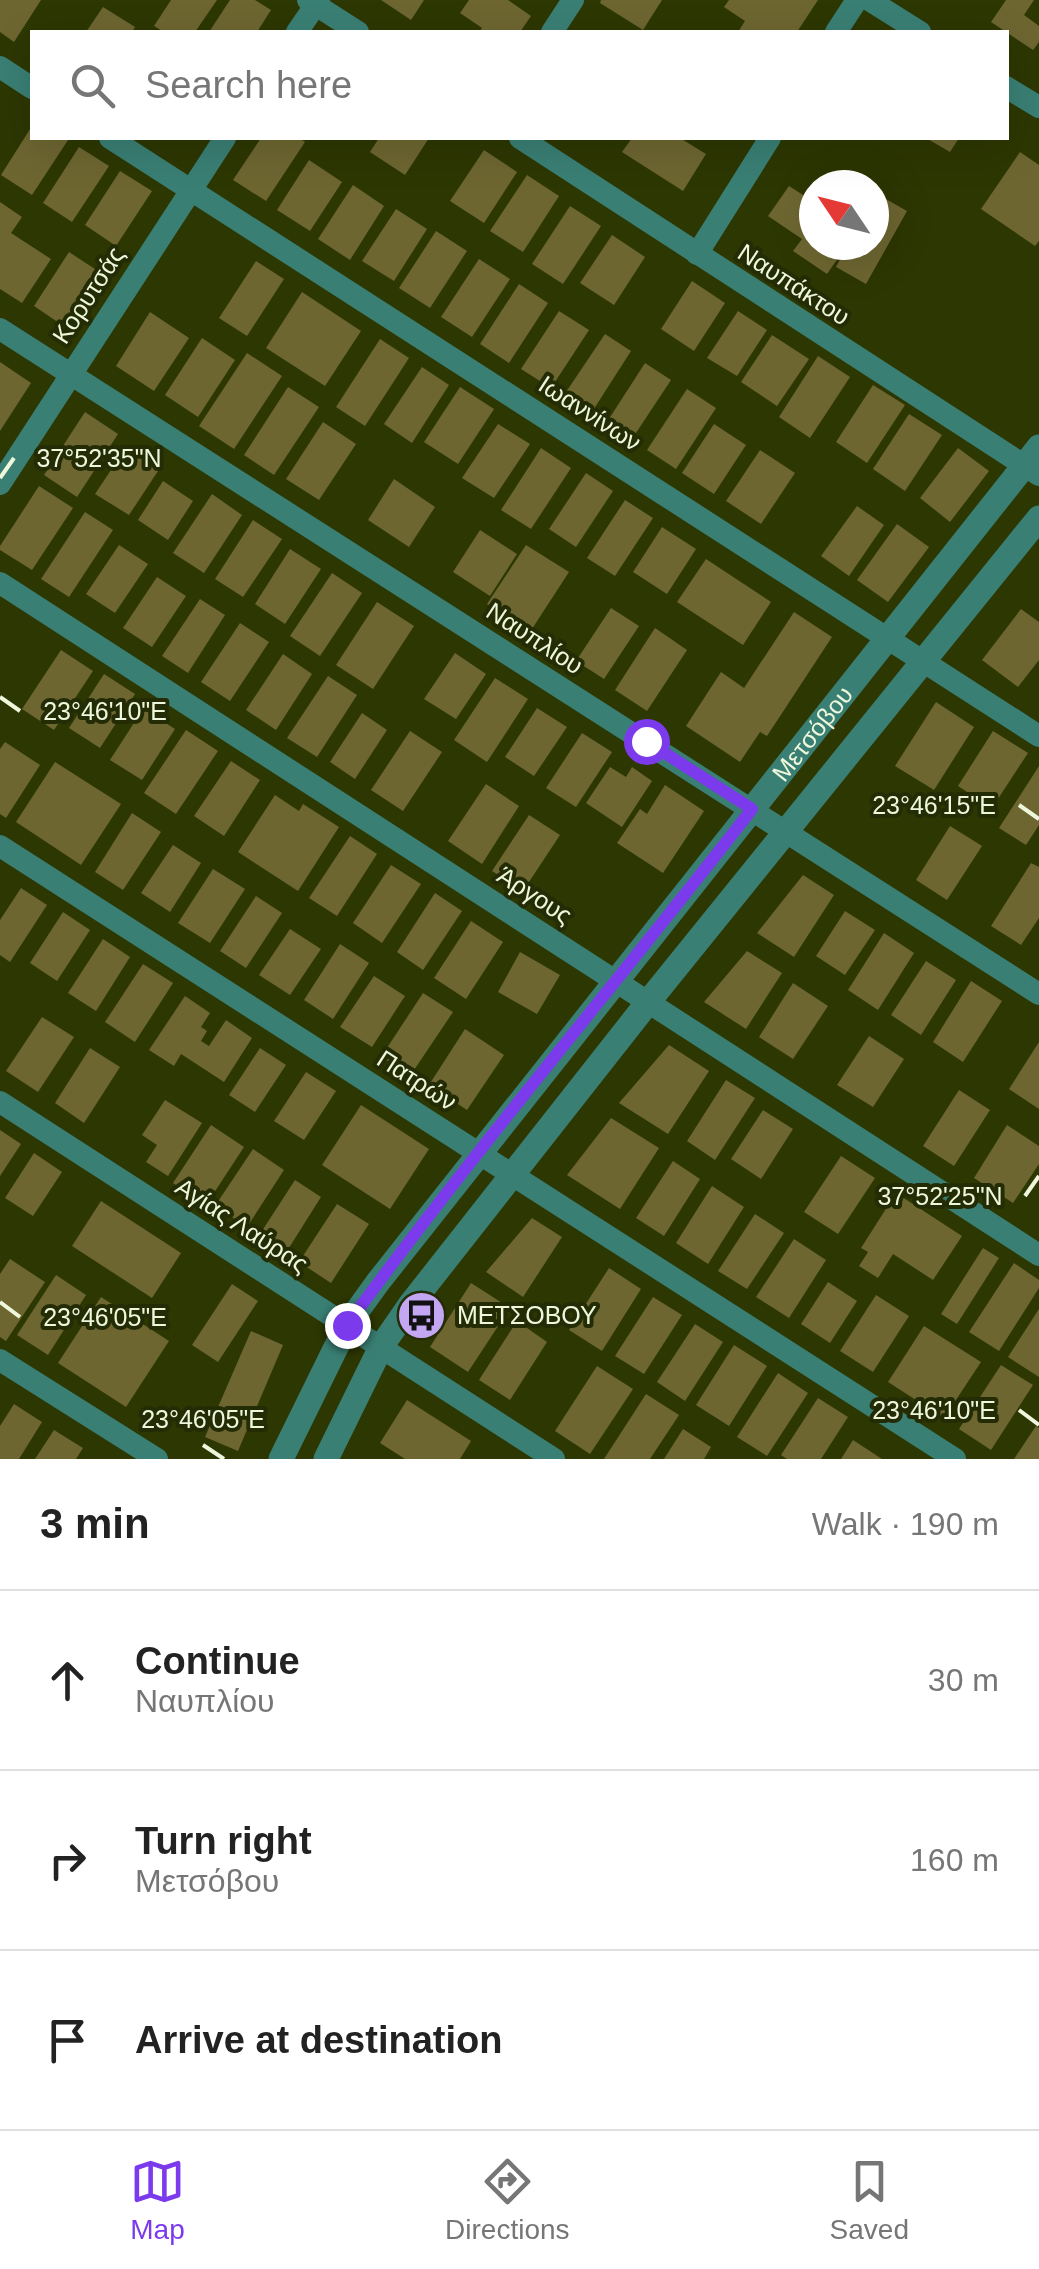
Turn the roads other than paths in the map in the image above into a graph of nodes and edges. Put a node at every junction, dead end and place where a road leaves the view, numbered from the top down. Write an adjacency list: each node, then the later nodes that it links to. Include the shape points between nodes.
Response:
1 (572, 0): 7 (street)
2 (856, 0): 8 (street)
3 (868, 0): 9 (street)
4 (314, 2): 5 (street); 6 (street)
5 (298, 30)
6 (355, 30)
7 (553, 30)
8 (837, 30)
9 (917, 30)
10 (0, 67): 11 (street)
11 (30, 87)
12 (1009, 88): 13 (street)
13 (1039, 107)
14 (113, 140): 18 (street, Ιωαννίνων)
15 (224, 140): 18 (street, Κορυτσάς)
16 (523, 140): 19 (street, Ναυπάκτου)
17 (769, 140): 19 (street)
18 (190, 189): 21 (street, Κορυτσάς); 26 (street, Ιωαννίνων)
19 (697, 254): 22 (street, Ναυπάκτου)
20 (0, 329): 21 (street, Ναυπλίου)
21 (70, 374): 23 (street, Κορυτσάς); 29 (street, Ναυπλίου)
22 (1034, 462): 26 (street, Μετσόβου)
23 (0, 484)
24 (1039, 518): 27 (street, Μετσόβου)
25 (0, 583): 32 (street, Άργους)
26 (888, 637): 27 (street, Ιωαννίνων); 29 (street, Μετσόβου)
27 (926, 662): 28 (street, Ιωαννίνων); 30 (street, Μετσόβου)
28 (1039, 736)
29 (752, 809): 30 (street, Ναυπλίου); 32 (street, Μετσόβου)
30 (788, 832): 33 (street, Ναυπλίου); 34 (street, Μετσόβου)
31 (0, 846): 36 (street, Πατρών)
32 (618, 981): 34 (street, Άργους); 36 (street, Μετσόβου)
33 (1039, 994)
34 (649, 1001): 37 (street, Μετσόβου); 38 (street, Άργους)
35 (0, 1102): 39 (street, Αγίας Λαύρας)
36 (479, 1152): 37 (street, Πατρών); 39 (street, Μετσόβου)
37 (514, 1175): 40 (street, Μετσόβου); 46 (street, Πατρών)
38 (1039, 1255)
39 (347, 1325): 40 (street, Αγίας Λαύρας); 43 (street, Μετσόβου)
40 (381, 1346): 44 (street, Μετσόβου); 45 (street, Αγίας Λαύρας)
41 (0, 1360): 42 (street)
42 (157, 1459)
43 (281, 1459)
44 (326, 1459)
45 (554, 1459)
46 (955, 1459)

